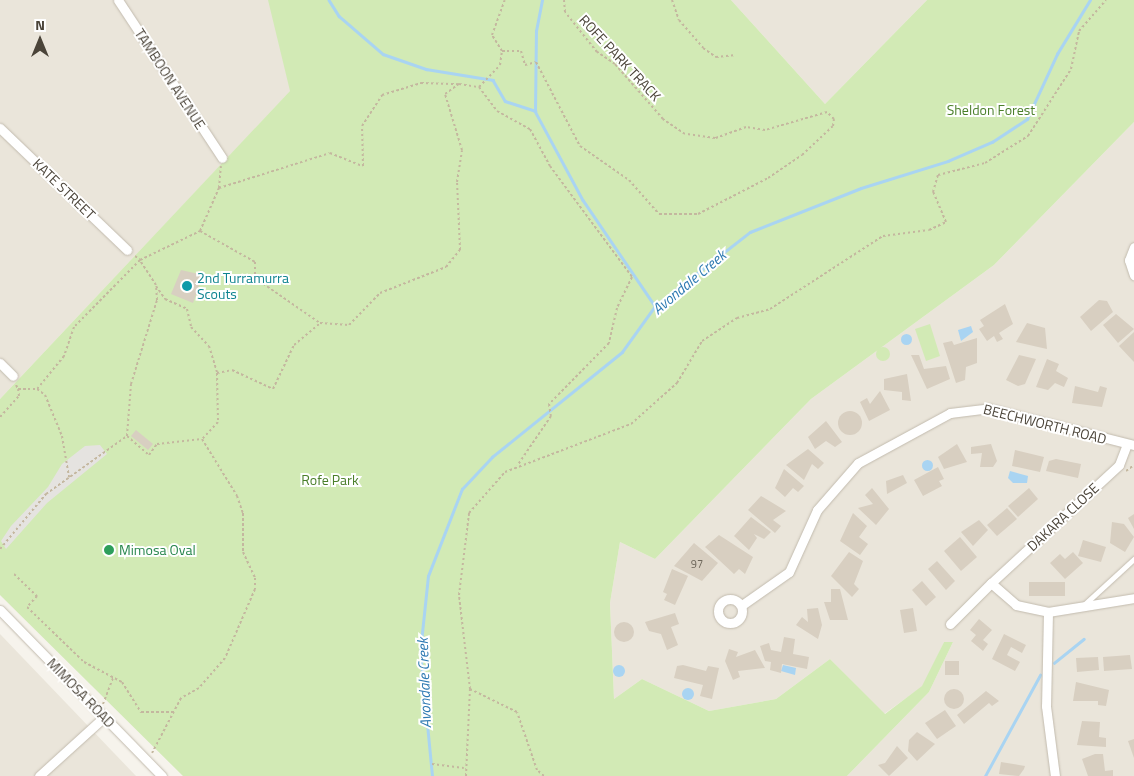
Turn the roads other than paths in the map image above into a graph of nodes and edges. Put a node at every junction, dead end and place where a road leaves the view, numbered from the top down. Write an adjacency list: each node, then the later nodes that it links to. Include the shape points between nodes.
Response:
1 (118, 0): 3 (street, TAMBOON AVENUE)
2 (0, 128): 5 (street, KATE STREET)
3 (222, 158)
4 (1134, 247): 6 (street, via 1130,260)
5 (127, 250)
6 (1134, 275)
7 (0, 363): 8 (street)
8 (13, 376)
9 (1131, 445): 11 (street, DAKARA CLOSE, via 1119,465); 13 (street, BEECHWORTH ROAD, via 988,408 950,413 858,463 817,510 789,572)
10 (1134, 560): 14 (lane)
11 (991, 583): 16 (street, via 1016,605); 17 (street, DAKARA CLOSE)
12 (1134, 598): 14 (street)
13 (742, 605)
14 (1082, 606): 16 (street)
15 (0, 610): 18 (street, MIMOSA ROAD)
16 (1048, 612): 21 (street, via 1046,706)
17 (950, 624)
18 (101, 714): 19 (street); 20 (street, MIMOSA ROAD)
19 (39, 776)
20 (162, 776)
21 (1055, 776)

